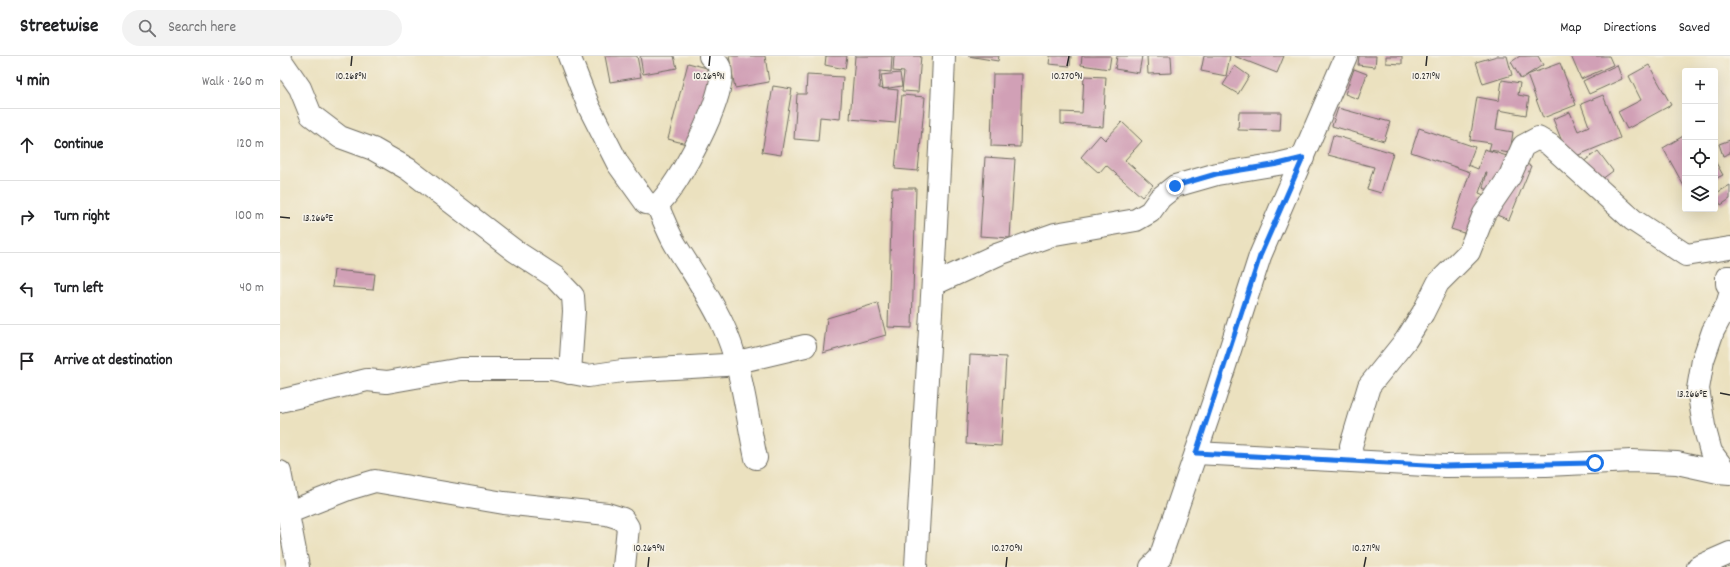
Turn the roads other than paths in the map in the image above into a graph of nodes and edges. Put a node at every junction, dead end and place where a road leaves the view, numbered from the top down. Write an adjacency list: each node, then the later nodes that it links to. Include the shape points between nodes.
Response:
1 (569, 56): 7 (street, via 589,107 618,164 646,203)
2 (710, 56): 7 (street, via 720,68 720,87 711,114 686,165 665,199)
3 (944, 56): 10 (street)
4 (1346, 56): 6 (street)
5 (280, 59): 15 (street, via 300,88 311,115 340,136 374,149 408,169 515,251 555,276 573,296)
6 (1303, 158): 10 (street, via 1216,174 1175,186 1160,198 1150,212 1136,220 1055,234 999,254); 17 (street, via 1260,256)
7 (657, 205): 14 (street, via 674,242 722,323)
8 (1730, 248): 19 (street, via 1686,255 1633,220 1550,145 1538,138 1523,146 1510,176 1484,214 1469,252 1438,283 1406,340 1369,386 1351,446)
9 (1730, 277): 11 (street, via 1727,284)
10 (934, 284): 26 (street)
11 (1730, 288)
12 (1730, 295): 21 (street, via 1703,360 1698,389 1711,452)
13 (805, 346): 14 (street)
14 (736, 361): 15 (street, via 725,365 622,371 588,376); 18 (street)
15 (570, 373): 16 (street, via 551,369 461,369 388,382 367,380)
16 (280, 401)
17 (1196, 453): 19 (street); 27 (street, via 1160,558)
18 (756, 458)
19 (1352, 460): 21 (street, via 1445,466 1632,461 1677,463)
20 (280, 472): 22 (street)
21 (1728, 473)
22 (287, 513): 24 (street); 25 (street, via 375,481 504,503 607,514 623,519 628,527)
23 (1730, 553): 28 (street)
24 (298, 567)
25 (624, 567)
26 (916, 567)
27 (1151, 567)
28 (1698, 567)

